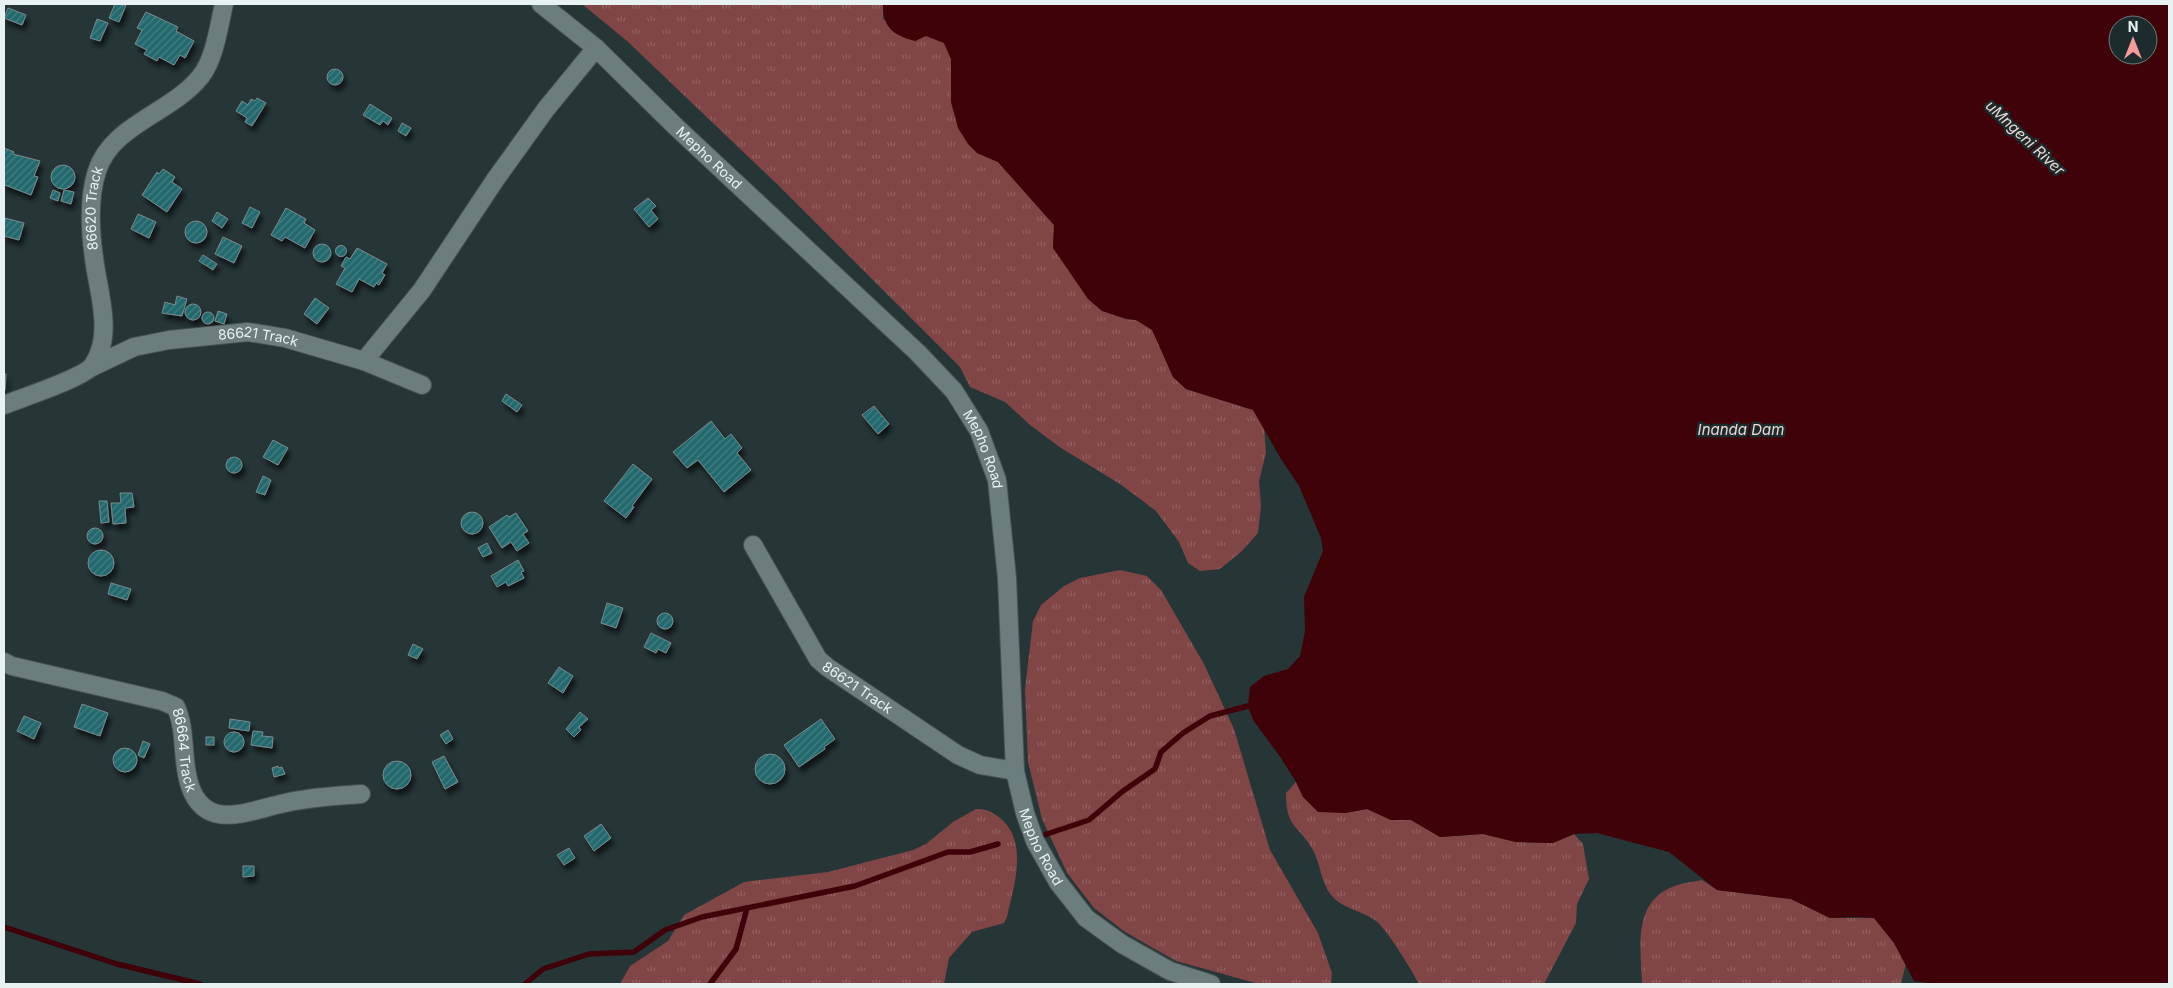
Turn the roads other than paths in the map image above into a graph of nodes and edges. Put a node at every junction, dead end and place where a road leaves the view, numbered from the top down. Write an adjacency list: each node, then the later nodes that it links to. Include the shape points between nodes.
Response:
1 (224, 4): 5 (street, 86620 Track, via 215,43 202,74 185,92 108,149 97,172 90,207 93,256 104,322 103,346)
2 (542, 4): 3 (street, Mepho Road)
3 (596, 48): 4 (street, via 546,109 422,290); 10 (street, Mepho Road, via 918,353 954,391 979,431 997,480 1006,578)
4 (364, 361): 5 (street, 86621 Track, via 285,338 248,332 134,347); 6 (street, 86621 Track)
5 (92, 367): 7 (street, via 65,382)
6 (422, 385)
7 (4, 405)
8 (753, 545): 10 (street, 86621 Track, via 818,659 827,667 958,755 980,765)
9 (4, 662): 11 (street, 86664 Track, via 176,707 182,727 189,784 197,803 211,812 229,816 285,803)
10 (1015, 771): 12 (street, Mepho Road, via 1024,813 1035,841 1058,882 1086,918 1170,972)
11 (361, 794)
12 (1211, 984)

